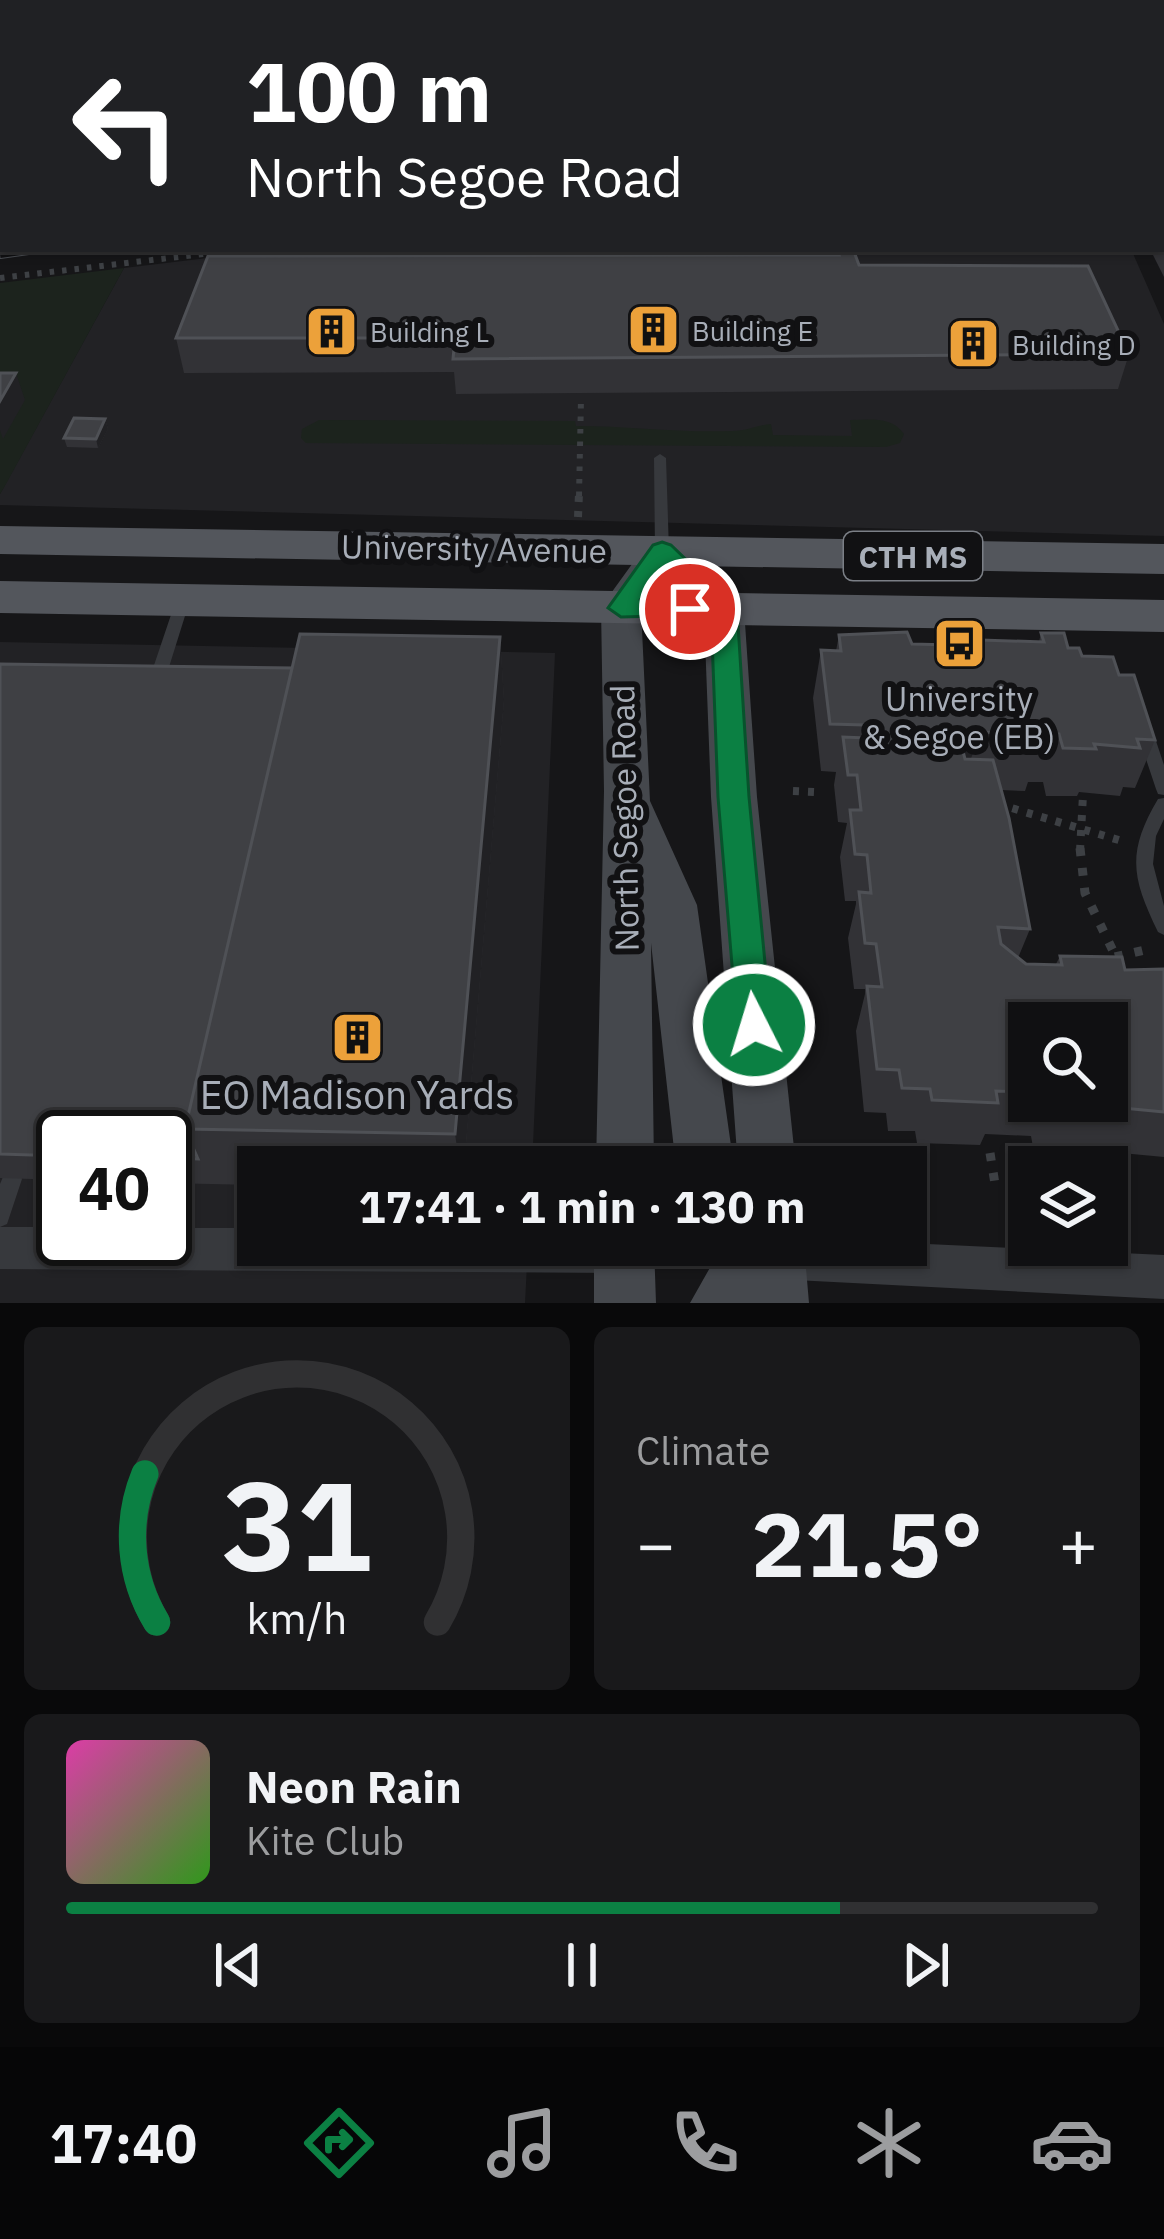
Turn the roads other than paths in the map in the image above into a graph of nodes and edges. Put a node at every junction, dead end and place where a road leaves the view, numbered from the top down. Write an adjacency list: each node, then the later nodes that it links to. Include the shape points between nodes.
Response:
1 (660, 458): 5 (lane)
2 (0, 524): 4 (main road)
3 (0, 540): 4 (main road, University Avenue / CTH MS)
4 (441, 548): 5 (main road, University Avenue / CTH MS)
5 (662, 551): 6 (main road, University Avenue / CTH MS); 9 (street); 10 (street)
6 (1164, 559)
7 (0, 597): 8 (main road, University Avenue / CTH MS)
8 (183, 600): 9 (main road, University Avenue / CTH MS); 12 (lane)
9 (621, 608): 10 (main road, University Avenue / CTH MS); 15 (street, North Segoe Road)
10 (724, 609): 11 (main road, University Avenue / CTH MS); 20 (street)
11 (1164, 616)
12 (152, 694)
13 (1145, 731): 14 (lane)
14 (1164, 789)
15 (627, 791): 18 (street, North Segoe Road); 19 (street, via 672,904)
16 (1164, 804): 17 (lane, via 1144,847 1146,881)
17 (1164, 927)
18 (625, 1146)
19 (702, 1146)
20 (764, 1146)
21 (12, 1179): 22 (lane)
22 (0, 1216)
23 (0, 1248): 26 (street)
24 (761, 1266): 28 (street, via 737,1278)
25 (852, 1266): 27 (street)
26 (624, 1267)
27 (1164, 1277)
28 (721, 1303)

